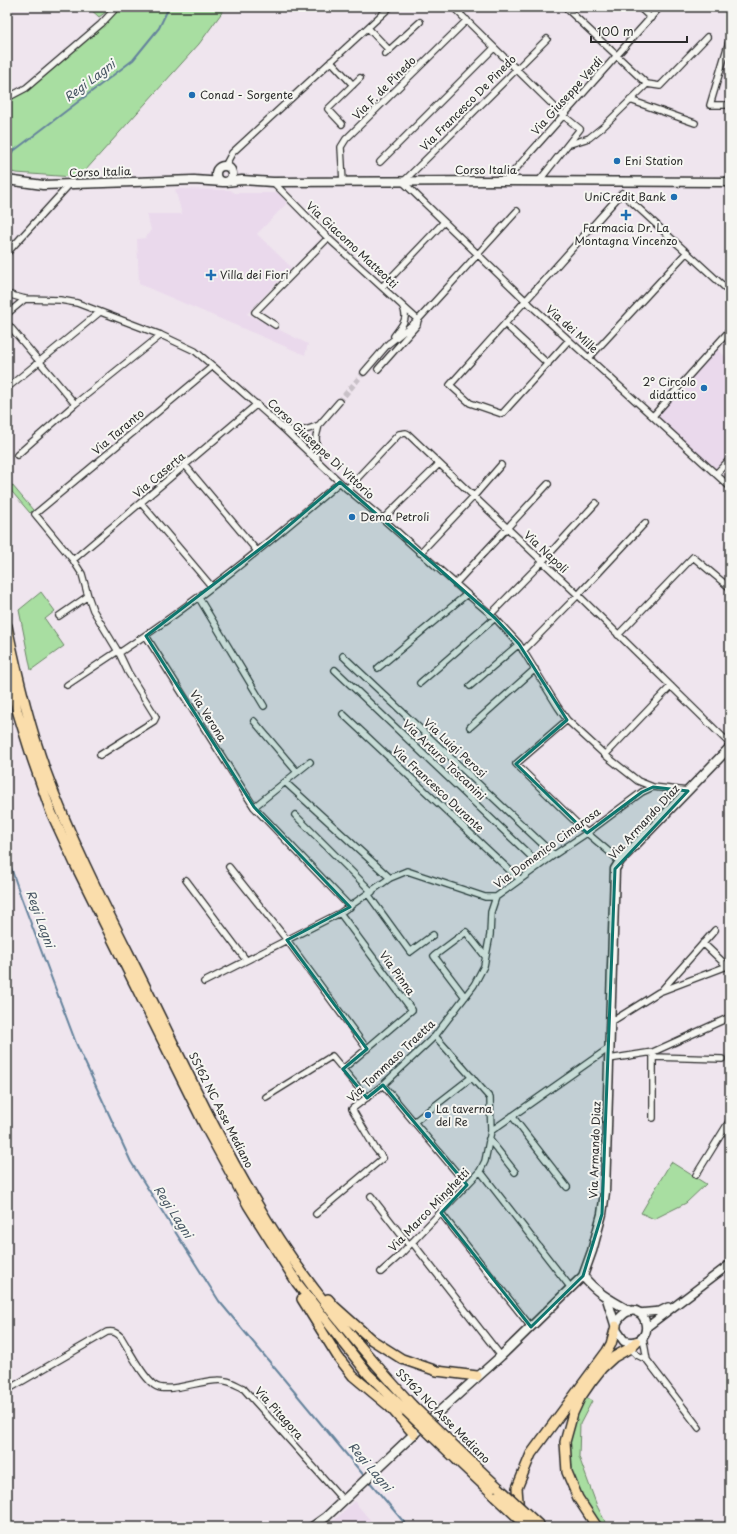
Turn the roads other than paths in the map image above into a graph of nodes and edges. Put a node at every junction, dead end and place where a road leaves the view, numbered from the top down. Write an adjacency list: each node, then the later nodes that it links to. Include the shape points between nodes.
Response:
1 (117, 7): 23 (street, via 101,24 26,88)
2 (390, 7): 12 (street)
3 (453, 7): 8 (street)
4 (465, 7): 8 (street)
5 (565, 7): 17 (street)
6 (639, 7): 9 (street)
7 (660, 7): 9 (street, Via Giuseppe Verdi)
8 (460, 13): 10 (street)
9 (651, 18): 17 (street, Via Giuseppe Verdi)
10 (467, 20): 16 (street); 40 (street, Via F. de Pinedo, via 346,139 341,147)
11 (420, 22): 12 (street, via 387,52)
12 (368, 28): 18 (street)
13 (707, 37): 21 (street, via 660,86)
14 (730, 38): 25 (street, via 710,105)
15 (547, 39): 19 (street, Via Francesco De Pinedo)
16 (494, 48): 19 (street); 30 (street)
17 (616, 56): 21 (street); 26 (street, Via Giuseppe Verdi)
18 (331, 61): 22 (street); 31 (street, via 232,153)
19 (516, 69): 26 (street); 41 (street, Via Francesco De Pinedo)
20 (360, 78): 22 (street)
21 (647, 84): 24 (street)
22 (353, 85): 28 (street, via 328,109)
23 (7, 98)
24 (630, 100): 27 (street); 29 (street, via 589,138)
25 (730, 105)
26 (564, 116): 29 (street, via 580,129); 35 (street, Via Giuseppe Verdi)
27 (695, 123)
28 (342, 124)
29 (569, 144): 36 (street)
30 (380, 162)
31 (225, 169): 33 (main road, Corso Italia); 34 (main road); 38 (main road, via 231,176); 38 (main road, via 216,176)
32 (10, 180): 43 (main road, Corso Italia, via 43,185)
33 (194, 180): 38 (main road, Corso Italia); 43 (main road, Corso Italia)
34 (242, 180): 38 (main road, Corso Italia); 39 (main road, Corso Italia)
35 (505, 181): 36 (main road, Corso Italia); 41 (main road, Corso Italia)
36 (539, 181): 37 (main road, Corso Italia)
37 (620, 181): 42 (main road, Corso Italia); 44 (street)
38 (225, 182)
39 (273, 182): 40 (main road, Corso Italia); 47 (street, Via Giacomo Matteotti)
40 (343, 182): 41 (main road, Corso Italia)
41 (403, 182): 46 (street, Via dei Mille)
42 (730, 182)
43 (70, 184): 49 (street)
44 (622, 193): 48 (street); 55 (street)
45 (517, 211): 50 (street)
46 (444, 222): 50 (street, Via dei Mille); 51 (street)
47 (328, 238): 51 (street, Via Giacomo Matteotti); 62 (street, via 255,312)
48 (687, 252): 52 (street); 67 (street)
49 (7, 253)
50 (478, 255): 55 (street, Via dei Mille); 59 (street)
51 (382, 287): 56 (street, Via Giacomo Matteotti)
52 (730, 292)
53 (7, 294): 54 (street, Corso Giuseppe Di Vittorio)
54 (25, 299): 57 (street, Corso Giuseppe Di Vittorio, via 60,300 77,303); 58 (street)
55 (525, 300): 61 (street); 65 (street, Via dei Mille)
56 (403, 307): 59 (street, Via Giacomo Matteotti); 66 (street, via 405,322)
57 (100, 312): 64 (street, Corso Giuseppe Di Vittorio); 68 (street)
58 (7, 314)
59 (418, 320): 66 (street); 71 (street, via 417,325)
60 (7, 323): 68 (street)
61 (504, 324): 69 (street); 69 (street, via 450,385 470,403 502,414)
62 (275, 325)
63 (730, 330): 77 (street)
64 (161, 335): 70 (street, Corso Giuseppe Di Vittorio, via 187,346); 75 (street)
65 (569, 340): 67 (street, Via dei Mille); 69 (street)
66 (387, 345): 72 (street)
67 (589, 358): 77 (street, Via dei Mille)
68 (39, 362): 73 (street); 75 (street)
69 (548, 364)
70 (213, 366): 76 (street, Corso Giuseppe Di Vittorio); 99 (street, Via Taranto, via 35,514)
71 (378, 370)
72 (364, 372)
73 (7, 388)
74 (339, 402): 78 (street)
75 (75, 404): 80 (street)
76 (257, 404): 79 (street, Corso Giuseppe Di Vittorio); 84 (street, Via Caserta)
77 (653, 416): 86 (street, Via dei Mille)
78 (319, 425): 79 (street, via 304,431); 82 (street, via 316,442)
79 (284, 428): 82 (street, Corso Giuseppe Di Vittorio)
80 (17, 455)
81 (730, 459): 86 (street)
82 (317, 460): 87 (street, Corso Giuseppe Di Vittorio)
83 (439, 464): 90 (street, Via Napoli, via 408,434 402,433); 91 (street, Via Napoli); 94 (street)
84 (185, 465): 92 (street, Via Caserta); 97 (street)
85 (501, 465): 91 (street)
86 (716, 474): 89 (street, Via dei Mille)
87 (340, 482): 90 (street, Corso Giuseppe Di Vittorio); 97 (street)
88 (548, 484): 96 (street)
89 (730, 487)
90 (347, 489): 94 (street, Corso Giuseppe Di Vittorio)
91 (474, 496): 96 (street, Via Napoli); 98 (street)
92 (141, 503): 99 (street, Via Caserta); 102 (street)
93 (596, 504): 100 (street)
94 (383, 519): 98 (street, Corso Giuseppe Di Vittorio)
95 (645, 523): 105 (street)
96 (507, 528): 100 (street, Via Napoli); 101 (street)
97 (257, 551): 102 (street)
98 (420, 552): 101 (street, Corso Giuseppe Di Vittorio)
99 (73, 560): 106 (street, via 82,574)
100 (542, 562): 105 (street, Via Napoli); 109 (street)
101 (455, 584): 104 (street, Corso Giuseppe Di Vittorio)
102 (212, 587): 107 (street)
103 (730, 588): 111 (street, via 693,556)
104 (467, 594): 109 (street, Corso Giuseppe Di Vittorio); 118 (street)
105 (578, 595): 111 (street, Via Napoli); 114 (street)
106 (88, 596): 108 (street); 115 (street, via 93,610)
107 (198, 598): 112 (street); 125 (street)
108 (59, 616)
109 (493, 616): 113 (street, Corso Giuseppe Di Vittorio); 121 (street)
110 (7, 626): 190 (highway, SS162 NC Asse Mediano, via 29,719 68,827 211,1120 255,1201)
111 (618, 634): 124 (street, Via Napoli)
112 (146, 636): 115 (street); 138 (street, Via Verona)
113 (519, 644): 114 (street, Corso Giuseppe Di Vittorio); 123 (street)
114 (523, 651): 119 (street, Corso Giuseppe Di Vittorio)
115 (119, 652): 122 (street); 131 (street, via 128,672 156,717 154,721)
116 (343, 656): 141 (street, Via Luigi Perosi)
117 (7, 663): 191 (highway, SS162 NC Asse Mediano, via 17,710 51,812 204,1124 248,1205)
118 (378, 668)
119 (534, 669): 127 (street, Corso Giuseppe Di Vittorio); 129 (street)
120 (335, 670): 143 (street, Via Arturo Toscanini)
121 (420, 683)
122 (67, 685)
123 (470, 686)
124 (671, 686): 130 (street, Via Napoli); 132 (street)
125 (264, 706)
126 (343, 714): 147 (street, Via Francesco Durante)
127 (567, 720): 132 (street, Corso Giuseppe Di Vittorio); 140 (street, via 516,764)
128 (254, 721): 134 (street)
129 (470, 727)
130 (730, 745): 137 (main road, Via Armando Diaz)
131 (100, 755)
132 (605, 756): 136 (street, Corso Giuseppe Di Vittorio, via 638,781)
133 (310, 762): 134 (street)
134 (297, 772): 135 (street)
135 (285, 782): 138 (street); 145 (street)
136 (653, 787): 137 (street); 140 (street, Via Domenico Cimarosa, via 642,792)
137 (688, 792): 142 (main road, Via Armando Diaz)
138 (254, 807): 150 (street, Via Verona)
139 (295, 815): 148 (street)
140 (587, 833): 141 (street, Via Domenico Cimarosa); 142 (street)
141 (554, 855): 143 (street, Via Domenico Cimarosa)
142 (620, 861): 163 (main road, Via Armando Diaz, via 615,876)
143 (540, 865): 147 (street, Via Domenico Cimarosa)
144 (229, 867): 154 (street)
145 (390, 878): 148 (street, Via Domenico Cimarosa); 149 (street, Via Domenico Cimarosa, via 407,871 485,897)
146 (186, 880): 157 (street)
147 (519, 880): 149 (street, Via Domenico Cimarosa)
148 (370, 893): 150 (street, Via Domenico Cimarosa); 153 (street, via 410,952)
149 (496, 897): 156 (street, Via Tommaso Traetta, via 491,912 490,935)
150 (350, 907): 151 (street, Via Domenico Cimarosa)
151 (340, 913): 154 (street, Via Domenico Cimarosa); 166 (street, Via Pinna, via 412,1010)
152 (715, 930): 155 (street)
153 (433, 935)
154 (286, 940): 157 (street, Via Domenico Cimarosa); 166 (street)
155 (703, 943): 158 (street); 160 (street)
156 (485, 956): 161 (street, Via Tommaso Traetta, via 484,966); 161 (street, via 466,932 434,956)
157 (246, 960): 159 (street, Via Domenico Cimarosa)
158 (728, 965): 160 (street)
159 (204, 982)
160 (659, 992): 163 (street)
161 (466, 997): 164 (street, Via Tommaso Traetta)
162 (730, 1017): 167 (street)
163 (611, 1022): 165 (main road, Via Armando Diaz)
164 (435, 1036): 171 (street, Via Marco Minghetti); 172 (street, Via Tommaso Traetta)
165 (609, 1048): 168 (main road, Via Armando Diaz); 175 (street)
166 (367, 1049): 170 (street, Via Pinna)
167 (653, 1054): 168 (street); 169 (street); 176 (street)
168 (609, 1059): 194 (main road, Via Armando Diaz, via 605,1192 602,1214)
169 (722, 1059)
170 (344, 1070): 173 (street, via 332,1056); 174 (street)
171 (472, 1077): 178 (street); 179 (street, Via Marco Minghetti, via 490,1098)
172 (384, 1085): 174 (street, Via Tommaso Traetta); 178 (street)
173 (266, 1097)
174 (367, 1098): 188 (street, Via Tommaso Traetta, via 352,1109 383,1158)
175 (512, 1116): 179 (street); 185 (street)
176 (653, 1118)
177 (730, 1120): 183 (street)
178 (414, 1122): 184 (street)
179 (491, 1131): 180 (street, Via Marco Minghetti)
180 (490, 1140): 181 (street, Via Marco Minghetti); 182 (street)
181 (480, 1171): 184 (street, Via Marco Minghetti); 195 (street)
182 (515, 1172)
183 (696, 1174)
184 (467, 1185): 187 (street, Via Marco Minghetti)
185 (567, 1187)
186 (372, 1196): 189 (street)
187 (441, 1213): 189 (street, Via Marco Minghetti); 201 (street)
188 (316, 1214)
189 (411, 1244): 193 (street, Via Marco Minghetti); 204 (street)
190 (290, 1253): 206 (highway, via 334,1306 378,1344 402,1359 437,1372); 208 (highway, SS162 NC Asse Mediano, via 326,1306)
191 (283, 1262): 208 (highway, SS162 NC Asse Mediano, via 368,1374); 210 (highway, via 302,1299 353,1376 390,1407)
192 (730, 1264): 197 (street)
193 (381, 1272)
194 (583, 1276): 195 (main road, Via Armando Diaz); 196 (main road)
195 (571, 1288): 201 (main road, Via Armando Diaz)
196 (607, 1299): 198 (main road); 200 (main road)
197 (676, 1304): 199 (street, via 660,1311); 202 (street)
198 (630, 1311): 199 (main road); 200 (main road, via 619,1318)
199 (638, 1313): 202 (main road, via 645,1319)
200 (616, 1326): 203 (main road, via 617,1331); 214 (highway, via 607,1351 531,1454 517,1488)
201 (531, 1327): 204 (main road, Via Armando Diaz)
202 (647, 1327): 203 (main road)
203 (633, 1342): 205 (street); 205 (street, via 637,1355); 217 (highway, via 602,1368 580,1398 565,1442 567,1472 578,1498)
204 (501, 1356): 206 (main road, Via Armando Diaz)
205 (647, 1360): 209 (street)
206 (477, 1376): 210 (main road, Via Armando Diaz)
207 (7, 1390): 212 (street, Via Pitagora, via 112,1331 121,1337 149,1380 156,1386 165,1389 226,1381 243,1388)
208 (409, 1408): 211 (highway, SS162 NC Asse Mediano, bridge)
209 (699, 1428)
210 (414, 1434): 212 (main road, Via Armando Diaz)
211 (497, 1491): 215 (highway, SS162 NC Asse Mediano, bridge); 216 (highway, SS162 NC Asse Mediano, bridge)
212 (344, 1500): 213 (main road, Via Armando Diaz)
213 (312, 1527)
214 (520, 1527)
215 (528, 1527)
216 (541, 1527)
217 (597, 1527)

